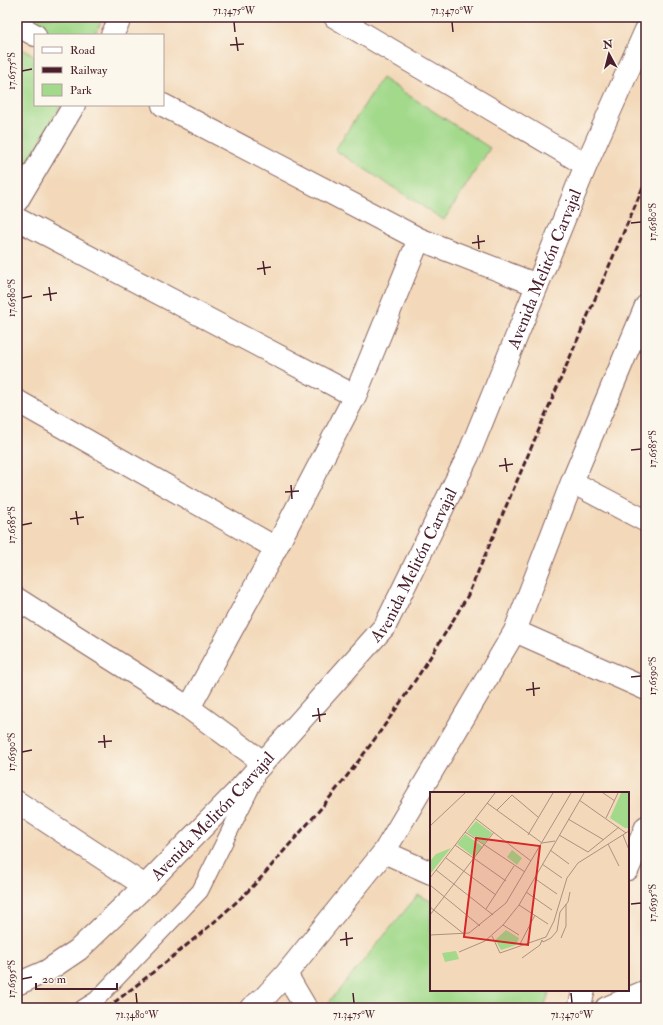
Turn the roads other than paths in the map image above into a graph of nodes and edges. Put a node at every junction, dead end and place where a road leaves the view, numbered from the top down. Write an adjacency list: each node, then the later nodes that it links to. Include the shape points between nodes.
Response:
1 (121, 17): 5 (street)
2 (335, 17): 9 (street)
3 (17, 25): 6 (street)
4 (646, 30): 9 (street, Avenida Melitón Carvajal)
5 (112, 34)
6 (34, 35)
7 (73, 106): 10 (street)
8 (164, 106): 12 (street)
9 (586, 165): 13 (street, Avenida Melitón Carvajal)
10 (17, 201)
11 (17, 219): 16 (street)
12 (419, 239): 13 (street); 16 (street)
13 (536, 285): 25 (street, Avenida Melitón Carvajal, via 468,456 385,626)
14 (646, 306): 15 (street)
15 (640, 338): 18 (street)
16 (355, 396): 20 (street)
17 (17, 401): 20 (street)
18 (572, 482): 19 (street); 22 (street)
19 (646, 521)
20 (276, 548): 24 (street)
21 (17, 600): 24 (street)
22 (515, 631): 23 (street); 28 (street)
23 (646, 689)
24 (189, 708): 25 (street)
25 (264, 762): 31 (street, Avenida Melitón Carvajal); 36 (lane, via 200,891 96,1000)
26 (17, 802): 31 (street)
27 (646, 828): 29 (street)
28 (384, 852): 30 (street); 32 (street)
29 (629, 867)
30 (430, 873)
31 (145, 886): 33 (street, Avenida Melitón Carvajal, via 78,950 47,971)
32 (286, 974): 37 (street); 38 (street)
33 (17, 984)
34 (646, 990): 40 (street)
35 (584, 991): 39 (street)
36 (83, 1008)
37 (251, 1008)
38 (306, 1008)
39 (579, 1008)
40 (606, 1008)

